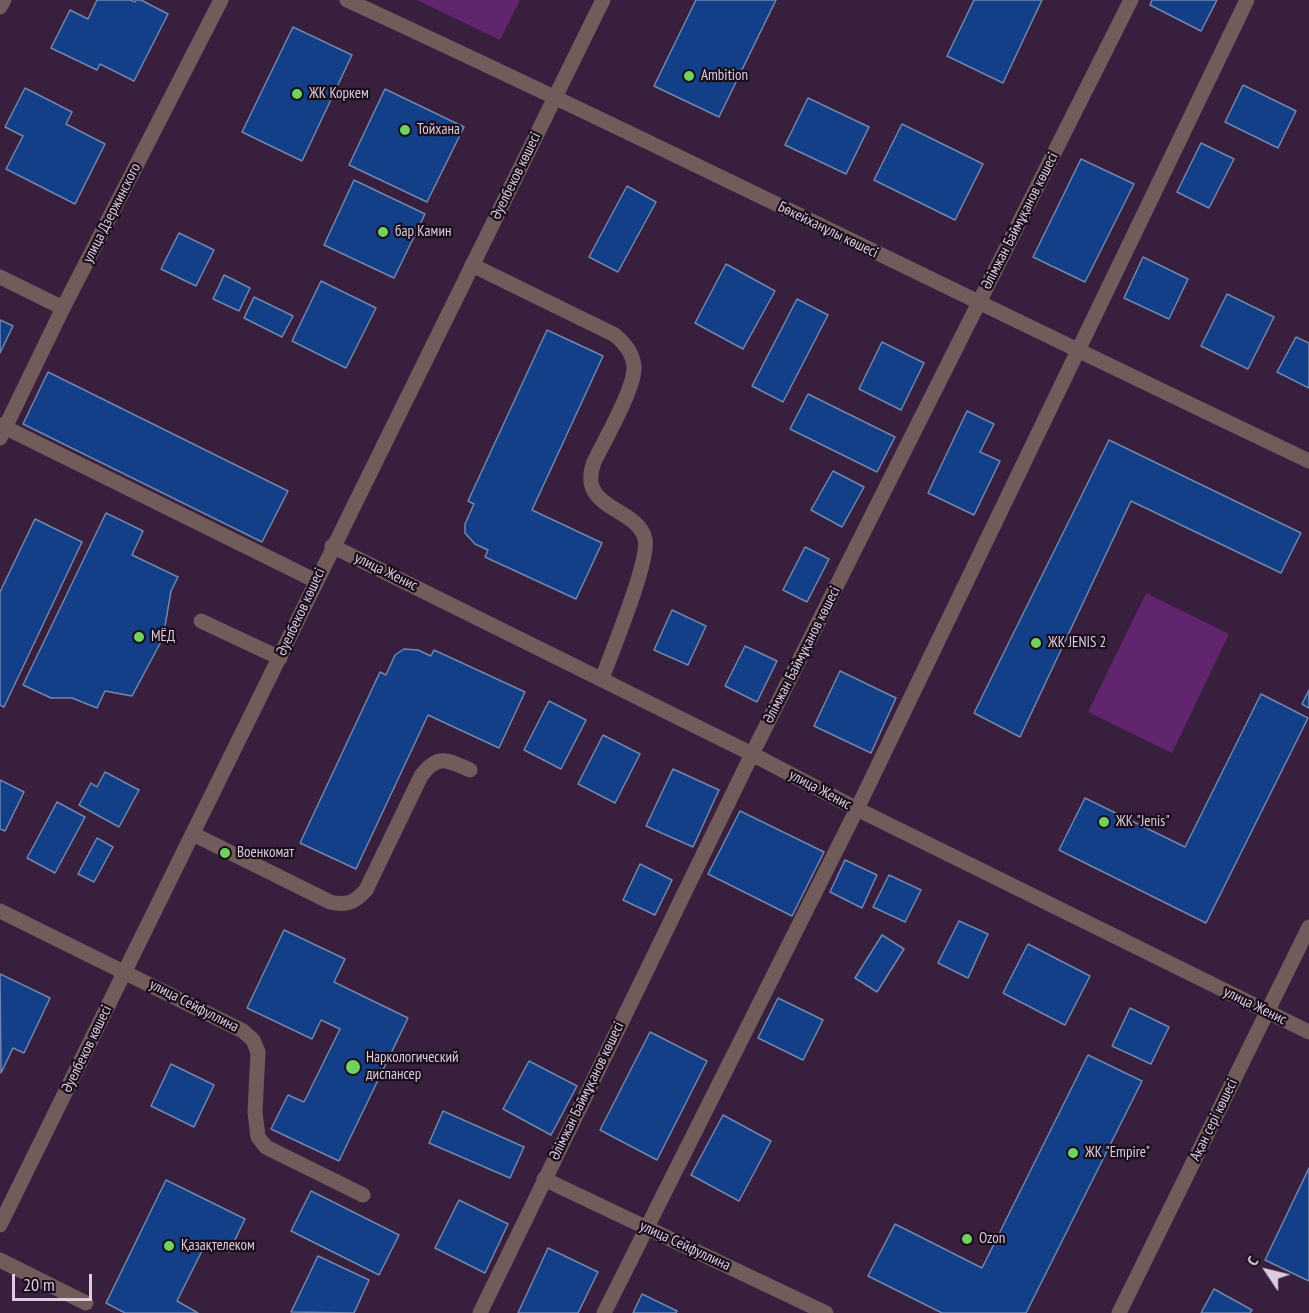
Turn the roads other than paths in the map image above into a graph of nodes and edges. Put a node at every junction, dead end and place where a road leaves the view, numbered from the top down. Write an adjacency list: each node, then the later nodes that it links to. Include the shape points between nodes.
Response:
1 (4, 0): 7 (street)
2 (221, 0): 12 (street, улица Дзержинского)
3 (347, 0): 8 (street, Бөкейханұлы көшесі)
4 (603, 0): 8 (street, Әуелбеков көшесі)
5 (1131, 0): 11 (street, Әлімжан Баймұқанов көшесі)
6 (1247, 0): 13 (street)
7 (0, 8)
8 (555, 96): 9 (street, Әуелбеков көшесі); 11 (street, Бөкейханұлы көшесі)
9 (472, 265): 16 (street, Әуелбеков көшесі); 20 (street, via 615,335 632,356 632,382 590,472 596,496 640,529 645,538 640,574)
10 (0, 277): 12 (street)
11 (979, 304): 13 (street, Бөкейханұлы көшесі); 21 (street, Әлімжан Баймұқанов көшесі)
12 (63, 309): 14 (street, улица Дзержинского)
13 (1076, 351): 15 (street, Бөкейханұлы көшесі); 23 (street)
14 (1, 430): 17 (street)
15 (1309, 461)
16 (332, 546): 17 (street, Әуелбеков көшесі); 20 (street, улица Женис)
17 (316, 580): 19 (street, Әуелбеков көшесі)
18 (201, 621): 19 (street)
19 (280, 658): 24 (street, Әуелбеков көшесі)
20 (602, 679): 21 (street, улица Женис)
21 (752, 754): 23 (street, улица Женис); 30 (street, Әлімжан Баймұқанов көшесі)
22 (470, 770): 24 (street, via 446,760 436,760 427,767 366,890 351,903 330,902)
23 (857, 809): 28 (street, улица Женис); 33 (street)
24 (193, 834): 27 (street, Әуелбеков көшесі)
25 (0, 911): 27 (street, улица Сейфуллина)
26 (1309, 927): 28 (street, Ақан сері көшесі)
27 (125, 972): 31 (street, улица Сейфуллина, via 243,1031 253,1040 258,1052 258,1137 266,1147); 32 (street, Әуелбеков көшесі)
28 (1267, 1012): 29 (street, улица Женис); 39 (street, Ақан сері көшесі)
29 (1309, 1032)
30 (544, 1179): 33 (street, улица Сейфуллина); 36 (street, Әлімжан Баймұқанов көшесі)
31 (363, 1196)
32 (0, 1225)
33 (645, 1228): 37 (street); 38 (street, улица Сейфуллина)
34 (0, 1260): 35 (street)
35 (86, 1303)
36 (480, 1313)
37 (604, 1313)
38 (826, 1313)
39 (1119, 1313)

